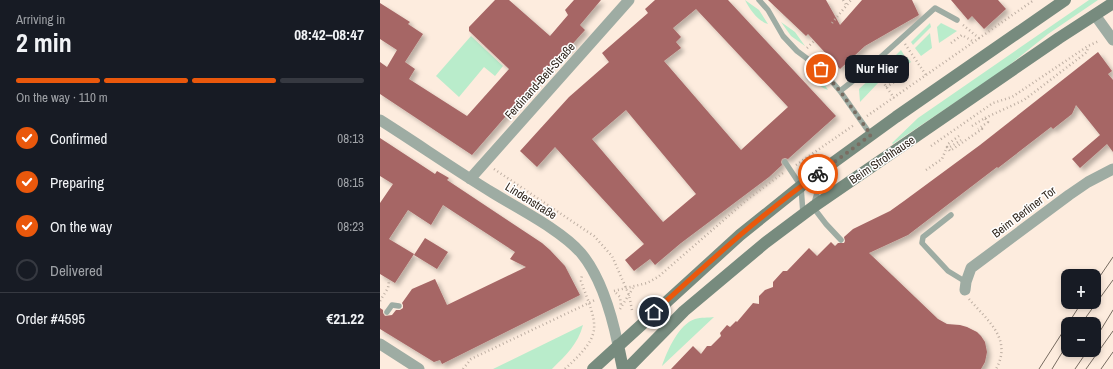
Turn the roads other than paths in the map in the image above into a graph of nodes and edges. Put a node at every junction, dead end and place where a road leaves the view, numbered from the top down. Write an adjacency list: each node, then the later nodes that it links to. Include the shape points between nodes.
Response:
1 (629, 0): 14 (street, Ferdinand-Beit-Straße)
2 (759, 0): 8 (lane, via 783,36 797,51 821,69)
3 (1065, 0): 10 (main road, Beim Strohhause)
4 (1113, 3): 5 (main road, Beim Strohhause)
5 (1095, 15): 7 (street); 16 (main road, Beim Strohhause)
6 (957, 20): 8 (lane, via 935,8)
7 (1113, 40)
8 (840, 91): 10 (lane)
9 (380, 120): 14 (street, Lindenstraße)
10 (871, 135): 13 (main road, Beim Strohhause)
11 (785, 162): 15 (lane)
12 (1113, 169): 19 (street, Beim Berliner Tor, via 1075,190 971,268)
13 (824, 170): 15 (main road, Beim Strohhause); 16 (lane)
14 (470, 179): 23 (street, Lindenstraße, via 562,236 581,253 602,291)
15 (801, 186): 16 (lane); 23 (main road, Beim Strohhause, via 740,235)
16 (808, 211): 18 (lane, via 826,224); 27 (main road, Beim Strohhause, via 765,243 684,311)
17 (950, 215): 19 (lane, via 923,237 922,243)
18 (841, 240)
19 (966, 286)
20 (399, 306): 21 (lane, via 392,305)
21 (387, 312)
22 (380, 344): 24 (street)
23 (618, 345): 25 (main road, Beim Strohhause); 26 (main road)
24 (419, 369)
25 (593, 369)
26 (622, 369)
27 (627, 369)

